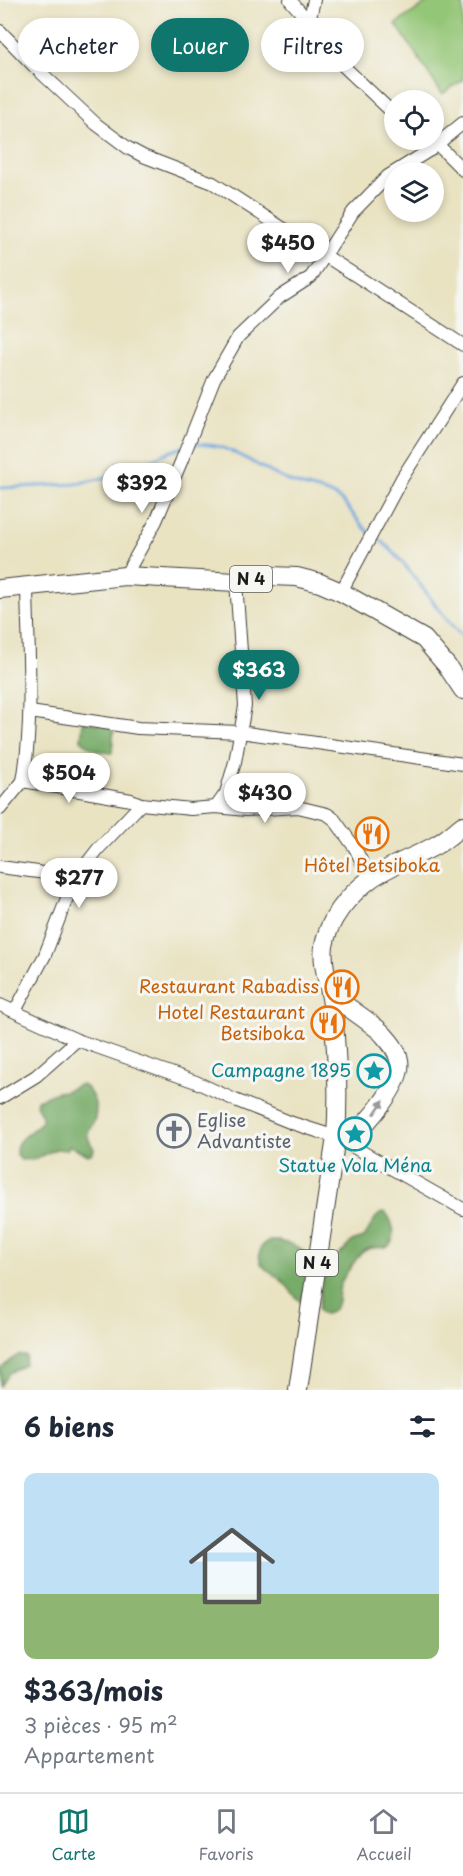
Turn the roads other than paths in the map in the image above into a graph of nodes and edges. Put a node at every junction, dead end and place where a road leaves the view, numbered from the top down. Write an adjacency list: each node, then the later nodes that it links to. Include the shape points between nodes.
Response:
1 (290, 0): 3 (street)
2 (314, 0): 4 (street)
3 (306, 18)
4 (310, 18)
5 (0, 31): 13 (street, via 96,124 128,148 213,183)
6 (350, 72): 7 (street)
7 (384, 105)
8 (463, 123): 9 (street)
9 (444, 139)
10 (429, 150): 13 (street, via 388,176 353,212)
11 (438, 150): 12 (street)
12 (463, 170)
13 (324, 256): 14 (street); 16 (street, via 311,277 280,297 238,337 214,379 156,521)
14 (463, 345)
15 (463, 383): 20 (street, via 402,478)
16 (125, 576): 17 (main road, N 4); 18 (main road, N 4)
17 (236, 582): 20 (main road, N 4, via 271,576 297,577); 23 (street, via 245,706)
18 (27, 586): 19 (main road, N 4); 22 (street)
19 (0, 589)
20 (341, 592): 21 (main road, N 4, via 424,639)
21 (463, 690)
22 (30, 712): 23 (street, via 138,729); 25 (street)
23 (240, 732): 24 (street); 27 (street, via 226,793)
24 (463, 764)
25 (23, 781): 26 (street); 28 (street)
26 (141, 804): 27 (street); 32 (street)
27 (216, 807): 31 (street, via 298,807 327,814 355,848)
28 (0, 809)
29 (463, 825): 31 (main road, N 4, via 439,843)
30 (0, 867): 32 (street)
31 (370, 879): 33 (main road, N 4, via 347,899 328,932 324,948)
32 (74, 880): 35 (street, via 45,955)
33 (331, 994): 38 (main road, N 4, via 338,1071); 38 (main road, one-way to 33, via 349,1140 367,1123 394,1083 399,1068 395,1050 385,1037)
34 (0, 1005): 35 (street)
35 (15, 1011): 36 (street)
36 (77, 1040): 37 (street, via 36,1076); 38 (street)
37 (0, 1098)
38 (336, 1137): 39 (street); 40 (main road, N 4)
39 (463, 1209)
40 (298, 1390)

